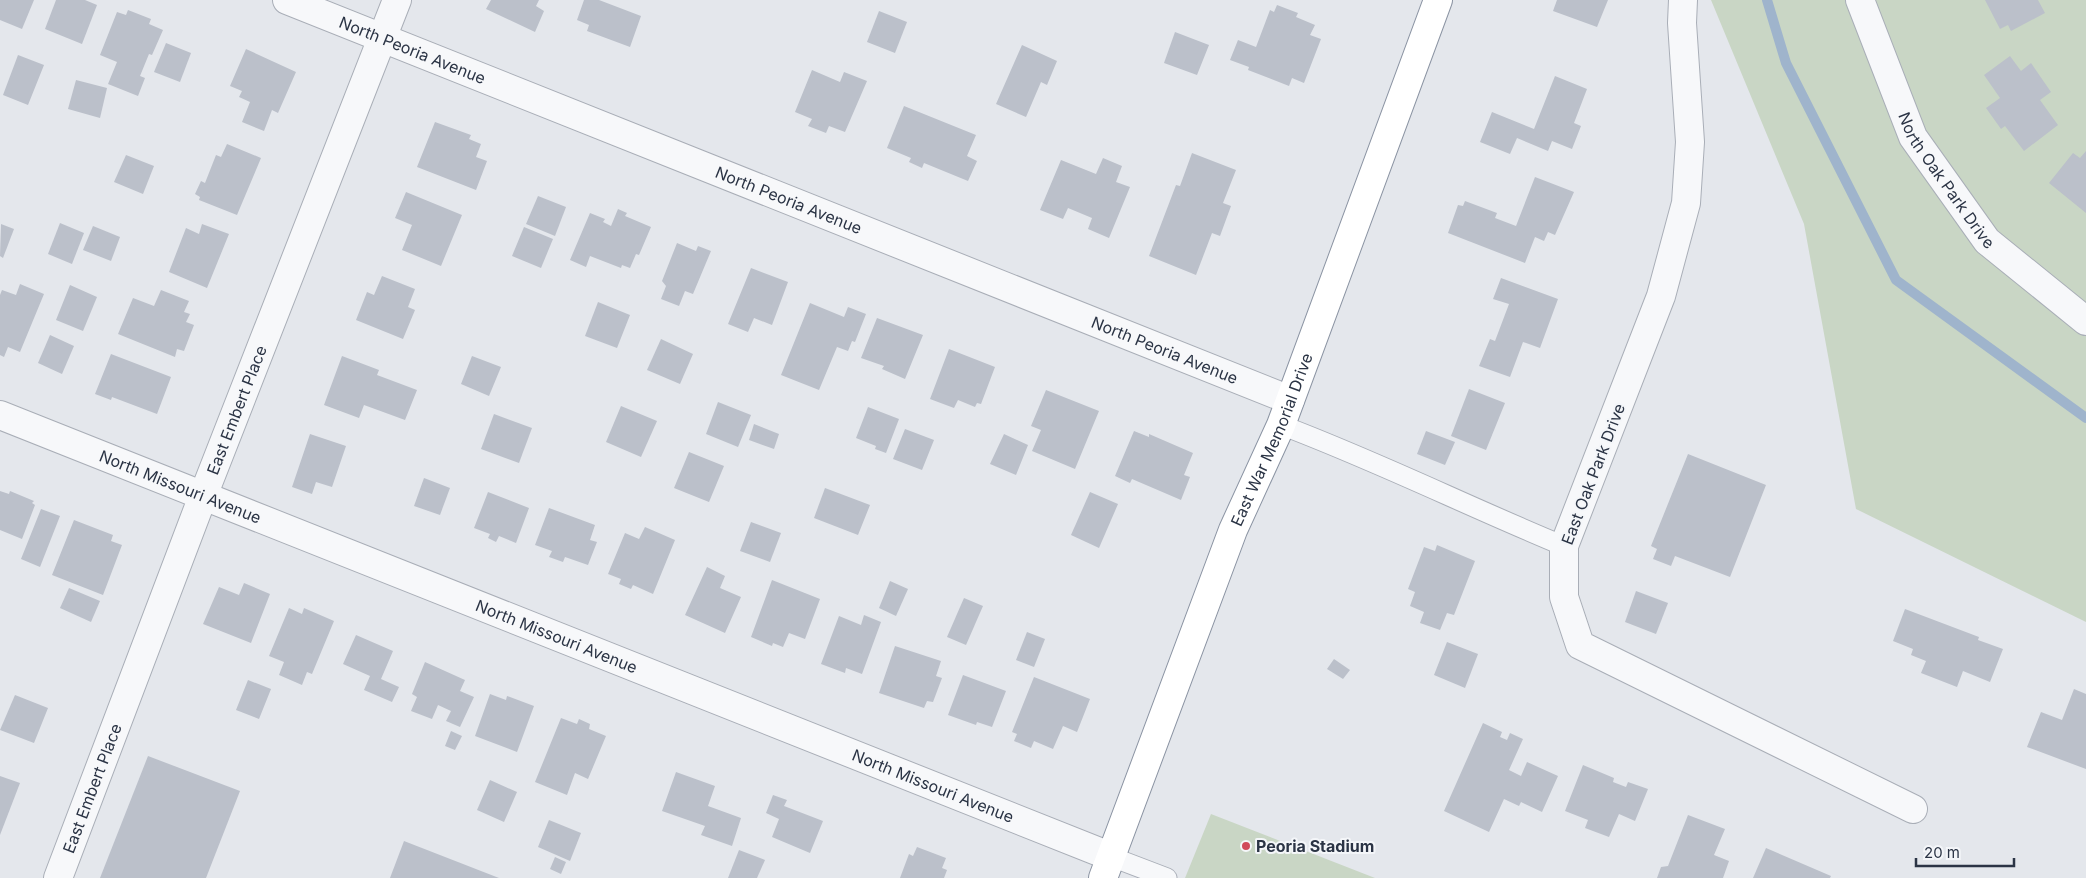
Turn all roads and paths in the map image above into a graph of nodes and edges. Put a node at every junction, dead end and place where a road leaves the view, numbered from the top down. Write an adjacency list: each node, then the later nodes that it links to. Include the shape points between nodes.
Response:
1 (287, 0): 6 (street, North Peoria Avenue)
2 (397, 0): 6 (street, East Embert Place)
3 (1438, 0): 8 (highway, East War Memorial Drive)
4 (1683, 0): 11 (street, East Oak Park Drive, via 1690,142 1686,203 1661,296)
5 (1860, 0): 7 (street, North Oak Park Drive, via 1913,137 1987,240)
6 (382, 38): 8 (street, North Peoria Avenue); 10 (street, East Embert Place)
7 (2086, 321)
8 (1286, 412): 11 (lane, North Peoria Avenue, via 1343,448); 13 (highway, East War Memorial Drive, via 1233,530)
9 (0, 416): 10 (street, North Missouri Avenue)
10 (203, 496): 13 (street, North Missouri Avenue); 14 (street, East Embert Place)
11 (1564, 546): 12 (street, East Oak Park Drive, via 1564,597 1580,645)
12 (1913, 809)
13 (1108, 867): 15 (lane)
14 (58, 878)
15 (1167, 878)

